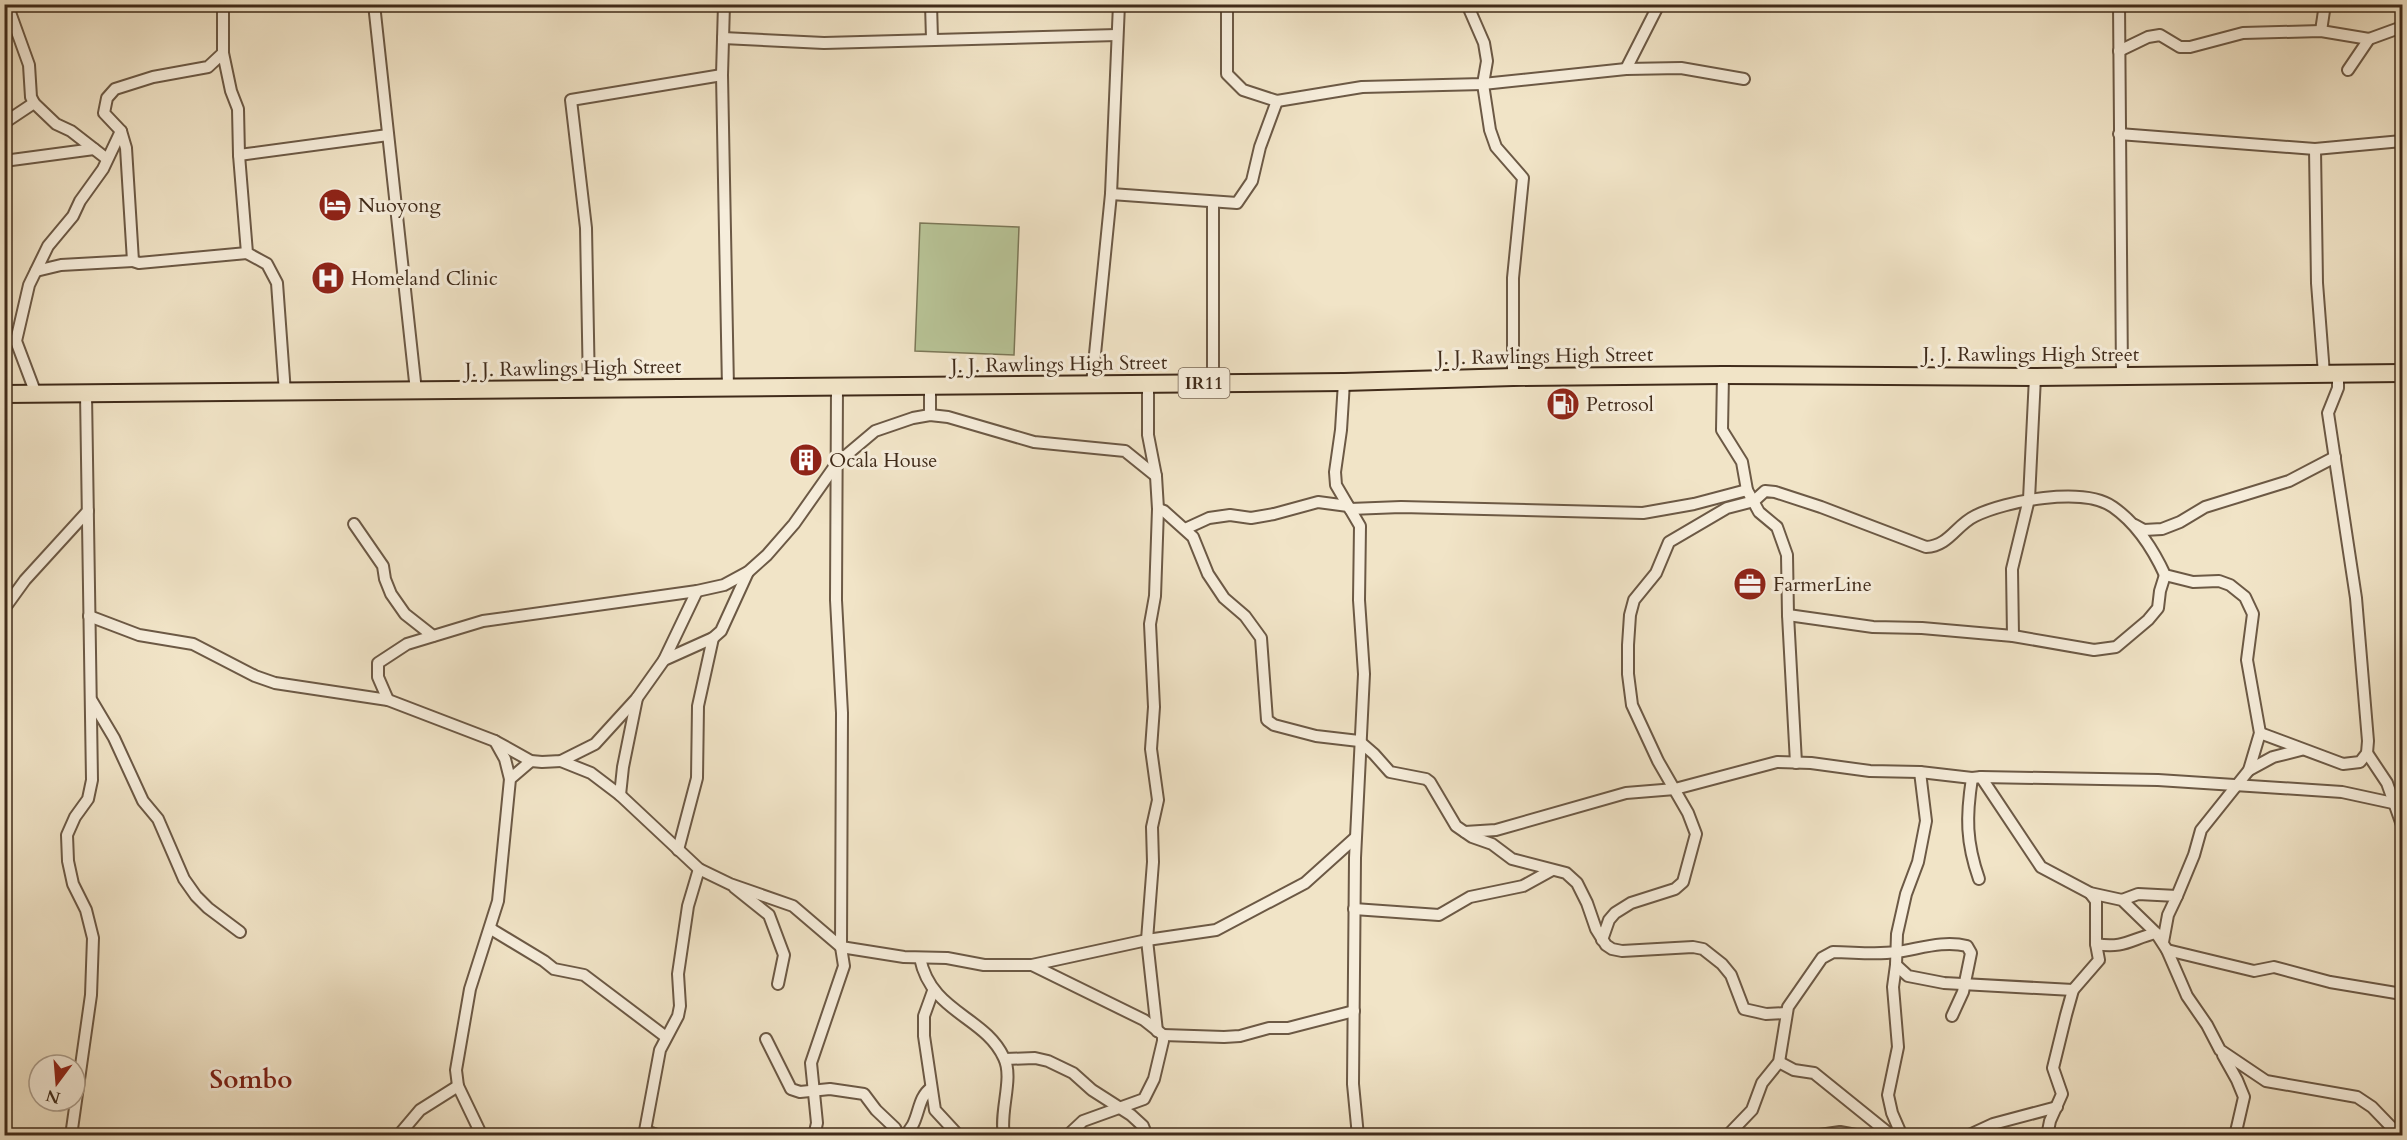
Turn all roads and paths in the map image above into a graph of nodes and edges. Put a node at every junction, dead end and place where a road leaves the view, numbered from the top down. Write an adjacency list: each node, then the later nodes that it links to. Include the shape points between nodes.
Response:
1 (7, 4): 26 (street, via 29,65 30,97)
2 (223, 4): 19 (street)
3 (374, 4): 30 (street)
4 (724, 4): 15 (street)
5 (932, 4): 16 (street)
6 (1119, 4): 14 (street)
7 (1227, 4): 25 (street, via 1227,74 1243,90)
8 (1467, 4): 24 (street, via 1484,43)
9 (1659, 4): 20 (street)
10 (2119, 4): 18 (street)
11 (2325, 4): 13 (street)
12 (2403, 27): 17 (street)
13 (2321, 31): 17 (street); 18 (street, via 2243,33 2190,47 2180,47 2160,35)
14 (1117, 35): 16 (street); 37 (street)
15 (723, 38): 16 (street, via 824,43); 22 (street)
16 (932, 39)
17 (2369, 39): 21 (street)
18 (2119, 51): 29 (street)
19 (224, 53): 28 (street, via 208,67 153,77 115,90 107,98 104,113); 34 (street, via 238,109)
20 (1626, 69): 23 (street, via 1681,68); 24 (street)
21 (2348, 70)
22 (722, 75): 54 (street, via 571,100 586,228); 55 (street)
23 (1744, 79)
24 (1484, 84): 25 (street, via 1362,87); 46 (street, via 1496,147 1523,178 1513,278)
25 (1277, 101): 38 (street, via 1252,181 1237,202)
26 (34, 103): 27 (street); 32 (street, via 56,124)
27 (4, 123)
28 (121, 131): 35 (street); 40 (street, via 126,148)
29 (2120, 134): 33 (street); 45 (street)
30 (388, 135): 34 (street); 56 (street)
31 (2403, 141): 33 (street)
32 (94, 149): 35 (street); 36 (street)
33 (2315, 149): 43 (street, via 2318,283)
34 (239, 155): 39 (street)
35 (107, 159): 41 (street, via 73,216 48,246)
36 (4, 161)
37 (1111, 194): 38 (street); 50 (street)
38 (1213, 202): 49 (street)
39 (247, 253): 40 (street); 57 (street, via 267,264 277,283)
40 (133, 261): 41 (street, via 61,265)
41 (36, 271): 59 (street, via 16,341)
42 (2403, 373): 43 (main road, J. J. Rawlings High Street / IR11)
43 (2331, 374): 45 (main road, J. J. Rawlings High Street / IR11); 62 (street, via 2338,388 2328,412)
44 (1723, 375): 46 (main road, J. J. Rawlings High Street / IR11); 47 (main road, J. J. Rawlings High Street / IR11); 65 (street, via 1722,430 1742,462)
45 (2122, 375): 47 (main road, J. J. Rawlings High Street / IR11)
46 (1513, 377): 48 (main road, J. J. Rawlings High Street / IR11)
47 (2035, 377): 66 (street)
48 (1344, 382): 49 (main road, J. J. Rawlings High Street / IR11); 68 (street, via 1335,472 1336,485)
49 (1212, 383): 51 (main road, J. J. Rawlings High Street / IR11)
50 (1092, 384): 51 (main road, J. J. Rawlings High Street / IR11); 52 (main road, J. J. Rawlings High Street / IR11)
51 (1148, 384): 64 (street, via 1149,435)
52 (930, 386): 53 (main road, J. J. Rawlings High Street / IR11); 61 (street)
53 (837, 387): 55 (main road, J. J. Rawlings High Street / IR11); 63 (street)
54 (589, 388): 55 (main road, J. J. Rawlings High Street / IR11); 56 (main road, J. J. Rawlings High Street / IR11)
55 (728, 388)
56 (416, 391): 57 (main road, J. J. Rawlings High Street / IR11)
57 (285, 393): 60 (main road, J. J. Rawlings High Street / IR11)
58 (4, 394): 59 (main road, J. J. Rawlings High Street / IR11)
59 (36, 394): 60 (main road, J. J. Rawlings High Street / IR11)
60 (86, 394): 70 (street)
61 (930, 415): 63 (street, via 875,431); 64 (street, via 1034,442 1125,451)
62 (2335, 457): 72 (street, via 2289,481 2205,507 2162,529 2144,530); 91 (street, via 2356,598)
63 (837, 463): 74 (street, via 794,524); 125 (street)
64 (1156, 476): 69 (street)
65 (1747, 490): 67 (street); 68 (street, via 1642,513)
66 (2029, 500): 67 (street, via 1974,516 1938,547 1926,547 1775,492 1766,491); 72 (street, via 2086,498 2111,505); 81 (street, via 2012,569)
67 (1754, 501): 78 (street, via 1759,512 1777,527 1787,555); 100 (street, via 1727,508 1669,542 1662,563 1632,607 1628,645 1632,705)
68 (1349, 507): 73 (street, via 1318,502 1251,518 1209,518); 89 (street, via 1360,526 1361,544 1359,600 1364,674)
69 (1158, 509): 73 (street); 122 (street, via 1155,596 1150,624 1154,707 1151,749 1158,800 1152,827)
70 (88, 511): 77 (street); 79 (street)
71 (354, 524): 80 (street, via 383,566 385,579 405,614)
72 (2132, 524): 75 (street)
73 (1185, 529): 89 (street, via 1193,537 1208,574 1224,598 1245,616 1261,638 1267,720 1316,736)
74 (747, 572): 76 (street, via 724,585); 82 (street, via 726,623)
75 (2165, 575): 81 (street, via 2158,608 2116,647 2094,650); 87 (street, via 2193,582 2219,581 2245,597 2253,614 2247,660)
76 (697, 591): 80 (street, via 483,621); 83 (street)
77 (4, 609)
78 (1788, 615): 81 (street, via 1873,627); 94 (street)
79 (89, 616): 85 (street); 86 (street, via 139,635 193,644 275,683)
80 (433, 636): 86 (street, via 407,644 378,663)
81 (2013, 636)
82 (713, 638): 83 (street); 106 (street, via 698,706 697,778)
83 (664, 660): 84 (street)
84 (638, 698): 93 (street, via 595,744); 101 (street)
85 (91, 700): 120 (street, via 114,738 143,801 158,819 184,879 208,908); 152 (street, via 93,780 88,799 67,835 73,884 86,910 93,938 92,995)
86 (388, 700): 88 (street)
87 (2260, 734): 90 (street); 95 (street)
88 (495, 741): 92 (street); 98 (street)
89 (1359, 741): 104 (street, via 1386,770 1430,782 1445,811); 105 (street)
90 (2301, 750): 91 (street, via 2343,764 2360,762); 95 (street, via 2273,757)
91 (2367, 753): 102 (street)
92 (531, 761): 93 (street); 98 (street)
93 (561, 761): 101 (street, via 591,773)
94 (1796, 763): 96 (street); 100 (street, via 1777,762)
95 (2248, 770): 99 (street)
96 (1920, 772): 97 (street); 127 (street, via 1926,821)
97 (1976, 778): 99 (street); 109 (street, via 1967,812 1970,854); 111 (street, via 2041,867)
98 (510, 779): 119 (street, via 498,901)
99 (2236, 785): 102 (street, via 2342,792); 112 (street, via 2201,830)
100 (1675, 789): 104 (street, via 1626,793 1496,830); 118 (street, via 1696,834 1683,882 1676,889 1631,903)
101 (620, 795): 106 (street)
102 (2398, 804): 103 (street)
103 (2403, 825)
104 (1465, 832): 108 (street, via 1492,844 1512,859)
105 (1355, 838): 115 (street); 122 (street, via 1305,883 1216,930)
106 (678, 850): 107 (street)
107 (699, 869): 110 (street); 140 (street, via 688,906 678,974 680,1006)
108 (1552, 870): 115 (street, via 1523,886 1475,895 1439,915); 117 (street, via 1566,873 1577,883)
109 (1979, 879)
110 (730, 884): 113 (street); 116 (street)
111 (2090, 893): 114 (street); 124 (street, via 2096,901)
112 (2177, 896): 114 (street, via 2138,894); 126 (street, via 2168,915)
113 (775, 898): 116 (street); 125 (street, via 793,906)
114 (2122, 900): 121 (street)
115 (1354, 909): 136 (street)
116 (769, 915): 132 (street, via 784,955)
117 (1591, 916): 118 (street); 123 (street)
118 (1609, 920): 123 (street)
119 (491, 929): 140 (street, via 554,969 584,975); 145 (street, via 470,989 456,1070)
120 (240, 932)
121 (2156, 933): 124 (street, via 2120,946); 126 (street)
122 (1147, 940): 129 (street); 139 (street)
123 (1602, 940): 137 (street, via 1612,949 1622,951 1703,949 1731,975 1744,1010)
124 (2096, 944): 133 (street, via 2099,960)
125 (841, 946): 128 (street); 147 (street, via 844,966 811,1063)
126 (2165, 946): 135 (street, via 2254,971 2274,967 2330,982); 142 (street, via 2187,996)
127 (1896, 952): 130 (street); 131 (street, via 1936,945 1967,946 1971,952); 137 (street, via 1827,955)
128 (920, 958): 129 (street); 134 (street)
129 (1032, 965): 139 (street, via 1144,1020)
130 (1896, 965): 131 (street, via 1908,976); 169 (street, via 1893,987 1898,1047 1888,1095)
131 (1965, 983): 133 (street); 138 (street)
132 (778, 984)
133 (2073, 990): 148 (street, via 2053,1068 2062,1094)
134 (933, 991): 143 (street, via 992,1040); 146 (street, via 924,1016)
135 (2403, 994)
136 (1354, 1011): 139 (street, via 1240,1036); 163 (street, via 1353,1084)
137 (1786, 1013): 144 (street)
138 (1952, 1016)
139 (1160, 1033): 149 (street, via 1163,1041 1154,1079 1144,1099)
140 (666, 1037): 151 (street)
141 (766, 1039): 147 (street, via 791,1089)
142 (2220, 1050): 172 (street, via 2244,1097); 173 (street, via 2266,1081 2357,1097)
143 (1005, 1059): 149 (street, via 1048,1061 1073,1073); 160 (street)
144 (1779, 1062): 150 (street, via 1762,1083 1752,1110); 168 (street, via 1794,1070 1814,1073)
145 (458, 1086): 153 (street, via 420,1110); 154 (street)
146 (931, 1088): 158 (street, via 924,1093 911,1130); 159 (street, via 935,1110)
147 (814, 1090): 156 (street); 157 (street, via 864,1094)
148 (2057, 1107): 170 (street, via 1993,1124); 171 (street)
149 (1120, 1109): 161 (street, via 1083,1121); 162 (street, via 1143,1126)
150 (1738, 1125): 164 (street); 165 (street)
151 (644, 1133): 155 (street)
152 (71, 1136)
153 (398, 1136)
154 (482, 1136)
155 (660, 1136)
156 (814, 1136)
157 (899, 1136)
158 (903, 1136)
159 (959, 1136)
160 (1004, 1136)
161 (1068, 1136)
162 (1147, 1136)
163 (1358, 1136)
164 (1727, 1136)
165 (1744, 1136)
166 (1813, 1136): 167 (street, via 1840,1132)
167 (1861, 1136)
168 (1892, 1136)
169 (1902, 1136)
170 (1967, 1136)
171 (2047, 1136)
172 (2235, 1136)
173 (2400, 1136)

